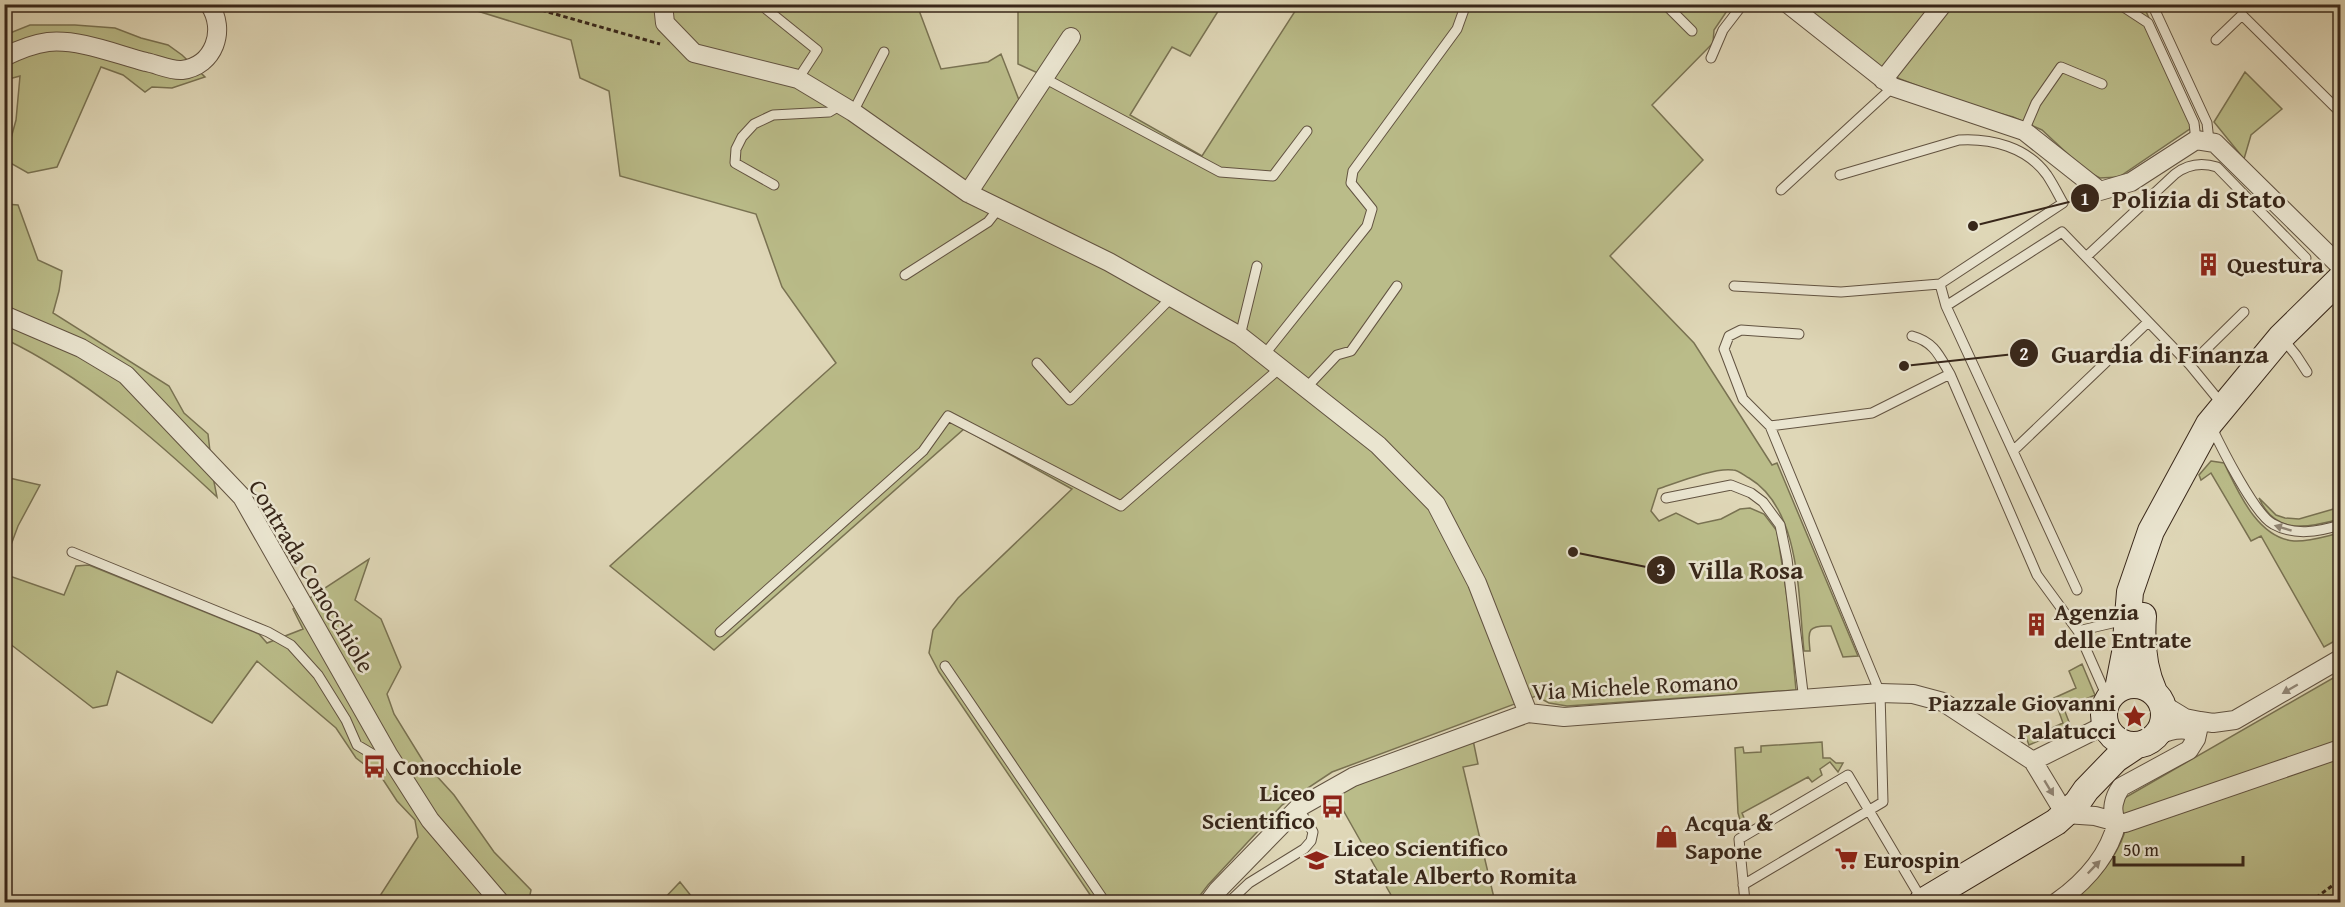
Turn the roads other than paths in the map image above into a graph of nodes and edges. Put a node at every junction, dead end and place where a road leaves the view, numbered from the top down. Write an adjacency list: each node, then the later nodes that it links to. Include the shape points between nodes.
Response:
1 (209, 4): 15 (street, via 216,15 217,31 213,51 199,66 179,70 77,44 48,42)
2 (663, 4): 17 (street, via 665,23 694,53)
3 (760, 4): 17 (lane, via 817,50)
4 (1466, 4): 49 (lane, via 1457,29 1353,171 1351,183 1372,209 1367,226)
5 (1665, 4): 11 (lane)
6 (1743, 4): 16 (lane, via 1723,30)
7 (1788, 4): 19 (street)
8 (1943, 4): 19 (street)
9 (2119, 4): 25 (lane, via 2148,23)
10 (2152, 4): 25 (lane, via 2207,123)
11 (1692, 31)
12 (1071, 36): 18 (street)
13 (2216, 40): 22 (lane, via 2242,15)
14 (884, 52): 21 (lane)
15 (4, 57)
16 (1711, 58)
17 (798, 78): 21 (street)
18 (1044, 78): 23 (lane, via 1220,172 1273,176); 29 (street)
19 (1888, 84): 24 (street); 28 (lane)
20 (2102, 84): 24 (lane, via 2061,67 2036,103)
21 (847, 108): 27 (lane, via 773,115 754,124 735,149 735,163); 29 (street)
22 (2340, 112)
23 (1307, 131)
24 (2024, 131): 25 (street, via 2100,191 2131,182)
25 (2202, 141): 34 (street, via 2215,143 2244,169)
26 (1840, 175): 37 (lane, via 1959,140 1977,139 2005,145 2029,157 2046,173 2063,203)
27 (774, 185)
28 (1781, 190)
29 (968, 193): 30 (street)
30 (999, 208): 35 (lane, via 988,222); 40 (street)
31 (2086, 257): 32 (lane, via 2175,174 2200,164 2217,167); 41 (lane, via 2062,232); 44 (lane)
32 (2306, 258)
33 (1257, 266): 46 (lane)
34 (2340, 266)
35 (905, 275)
36 (2340, 279): 48 (main road)
37 (1940, 284): 39 (lane, via 1840,292); 41 (lane)
38 (1397, 286): 55 (lane, via 1351,351 1337,355)
39 (1734, 286)
40 (1172, 297): 46 (street); 50 (lane, via 1070,400)
41 (1946, 306): 58 (lane)
42 (2244, 312): 51 (lane)
43 (4, 315): 79 (street, Contrada Conocchiole, via 81,348 126,375 242,497)
44 (2148, 322): 51 (lane); 58 (lane)
45 (1799, 334): 57 (lane, via 1741,330 1729,336 1724,349 1743,399)
46 (1240, 336): 49 (street)
47 (1912, 336): 54 (lane, via 1926,340 1937,351)
48 (2282, 338): 53 (lane); 56 (main road)
49 (1264, 355): 52 (street)
50 (1037, 363)
51 (2190, 365): 56 (lane)
52 (1280, 368): 55 (street); 66 (lane, via 1121,506 948,416 923,451)
53 (2307, 372)
54 (1950, 374): 57 (lane, via 1872,413); 65 (lane, via 2037,575)
55 (1306, 388): 74 (street, via 1378,445 1436,504 1477,583)
56 (2216, 415): 60 (main road); 61 (lane, one-way to 56, via 2305,532 2270,523 2251,499)
57 (1770, 426): 70 (lane)
58 (2013, 451): 63 (lane)
59 (1666, 498): 73 (lane, via 1731,485 1763,502 1780,525 1788,559)
60 (2165, 506): 64 (main road, via 2141,556); 67 (main road, via 2145,594)
61 (2340, 525)
62 (72, 552): 79 (lane, Contrada Conocchiole, via 291,645 318,675 357,745 374,756)
63 (2077, 590)
64 (2126, 620): 65 (lane); 67 (lane); 71 (main road, via 2125,653)
65 (2078, 631): 71 (lane)
66 (720, 632)
67 (2142, 641): 72 (main road, via 2145,664)
68 (2340, 659): 76 (street, one-way to 76, via 2235,720)
69 (945, 666): 89 (lane)
70 (1880, 693): 73 (street, Via Michele Romano); 80 (street, Via Michele Romano, via 1913,694 1943,702); 83 (lane, via 1883,802)
71 (2113, 694): 72 (main road, via 2136,685 2146,687); 75 (main road, via 2105,707)
72 (2158, 698): 76 (street); 77 (main road, via 2164,717 2160,729)
73 (1804, 701): 74 (street, Via Michele Romano, via 1564,717)
74 (1528, 712): 82 (street, Via Michele Romano, via 1353,777)
75 (2107, 728): 77 (main road, via 2121,742); 80 (street); 81 (main road, via 2103,750)
76 (2198, 730): 77 (street, via 2176,729); 85 (street, via 2189,750 2121,787 2113,805 2113,816)
77 (2145, 742): 81 (main road, via 2116,759)
78 (2340, 749): 85 (street, via 2125,823)
79 (387, 754): 88 (street, Contrada Conocchiole, via 430,820)
80 (2033, 761): 84 (street, Via Michele Romano, one-way to 84)
81 (2086, 790): 84 (main road)
82 (1298, 808): 90 (street, Via Michele Romano); 91 (lane, via 1313,832 1311,841 1249,883)
83 (1869, 811): 86 (lane); 86 (lane, via 1848,775 1738,839); 87 (lane)
84 (2065, 814): 85 (street); 87 (main road)
85 (2118, 822): 93 (street, one-way to 85, via 2102,860)
86 (1743, 885): 92 (lane)
87 (1922, 902)
88 (500, 903)
89 (1106, 903)
90 (1209, 903)
91 (1229, 903)
92 (1745, 903)
93 (2057, 903)

